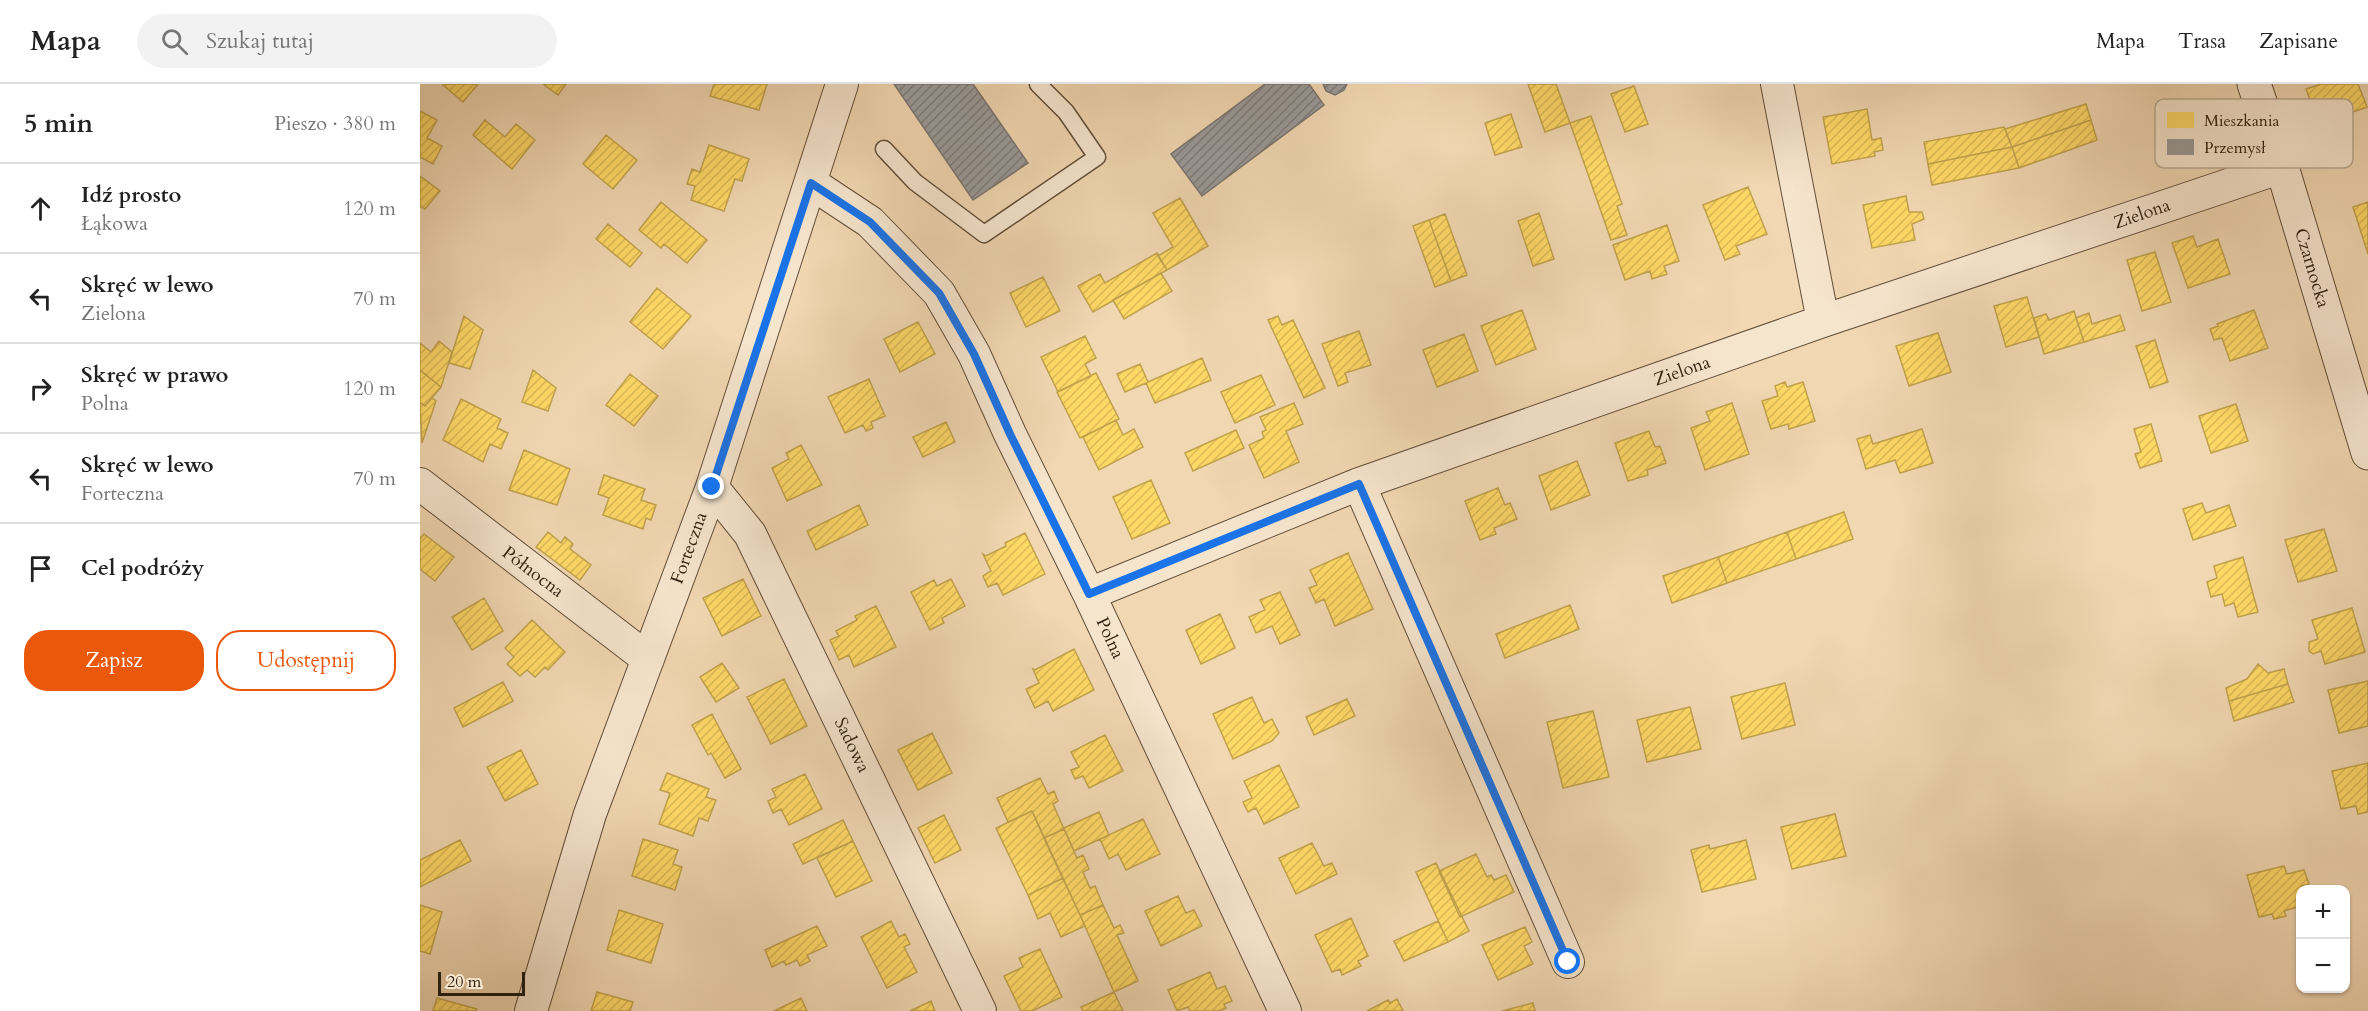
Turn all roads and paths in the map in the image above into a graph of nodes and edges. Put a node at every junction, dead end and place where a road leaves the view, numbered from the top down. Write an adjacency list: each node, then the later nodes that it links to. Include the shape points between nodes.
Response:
1 (842, 84): 9 (street, Forteczna)
2 (1038, 84): 6 (lane, via 1066,112 1097,157 984,234 915,182)
3 (1777, 84): 10 (street)
4 (2254, 84): 5 (street, Czarnocka)
5 (2259, 99)
6 (884, 149)
7 (2279, 168): 10 (street, Zielona)
8 (2282, 168): 11 (street, Czarnocka)
9 (811, 183): 14 (street, Forteczna); 15 (street, Polna, via 870,222 939,293 974,354)
10 (1822, 321): 13 (street, Zielona)
11 (2368, 453)
12 (420, 484): 16 (street, Północna)
13 (1359, 484): 15 (street, Zielona); 17 (street)
14 (712, 487): 16 (street, Forteczna); 19 (street, Sadowa, via 750,534)
15 (1089, 594): 20 (street, Polna)
16 (648, 659): 18 (street, Forteczna, via 590,814)
17 (1568, 962)
18 (531, 1011)
19 (980, 1011)
20 (1285, 1011)

